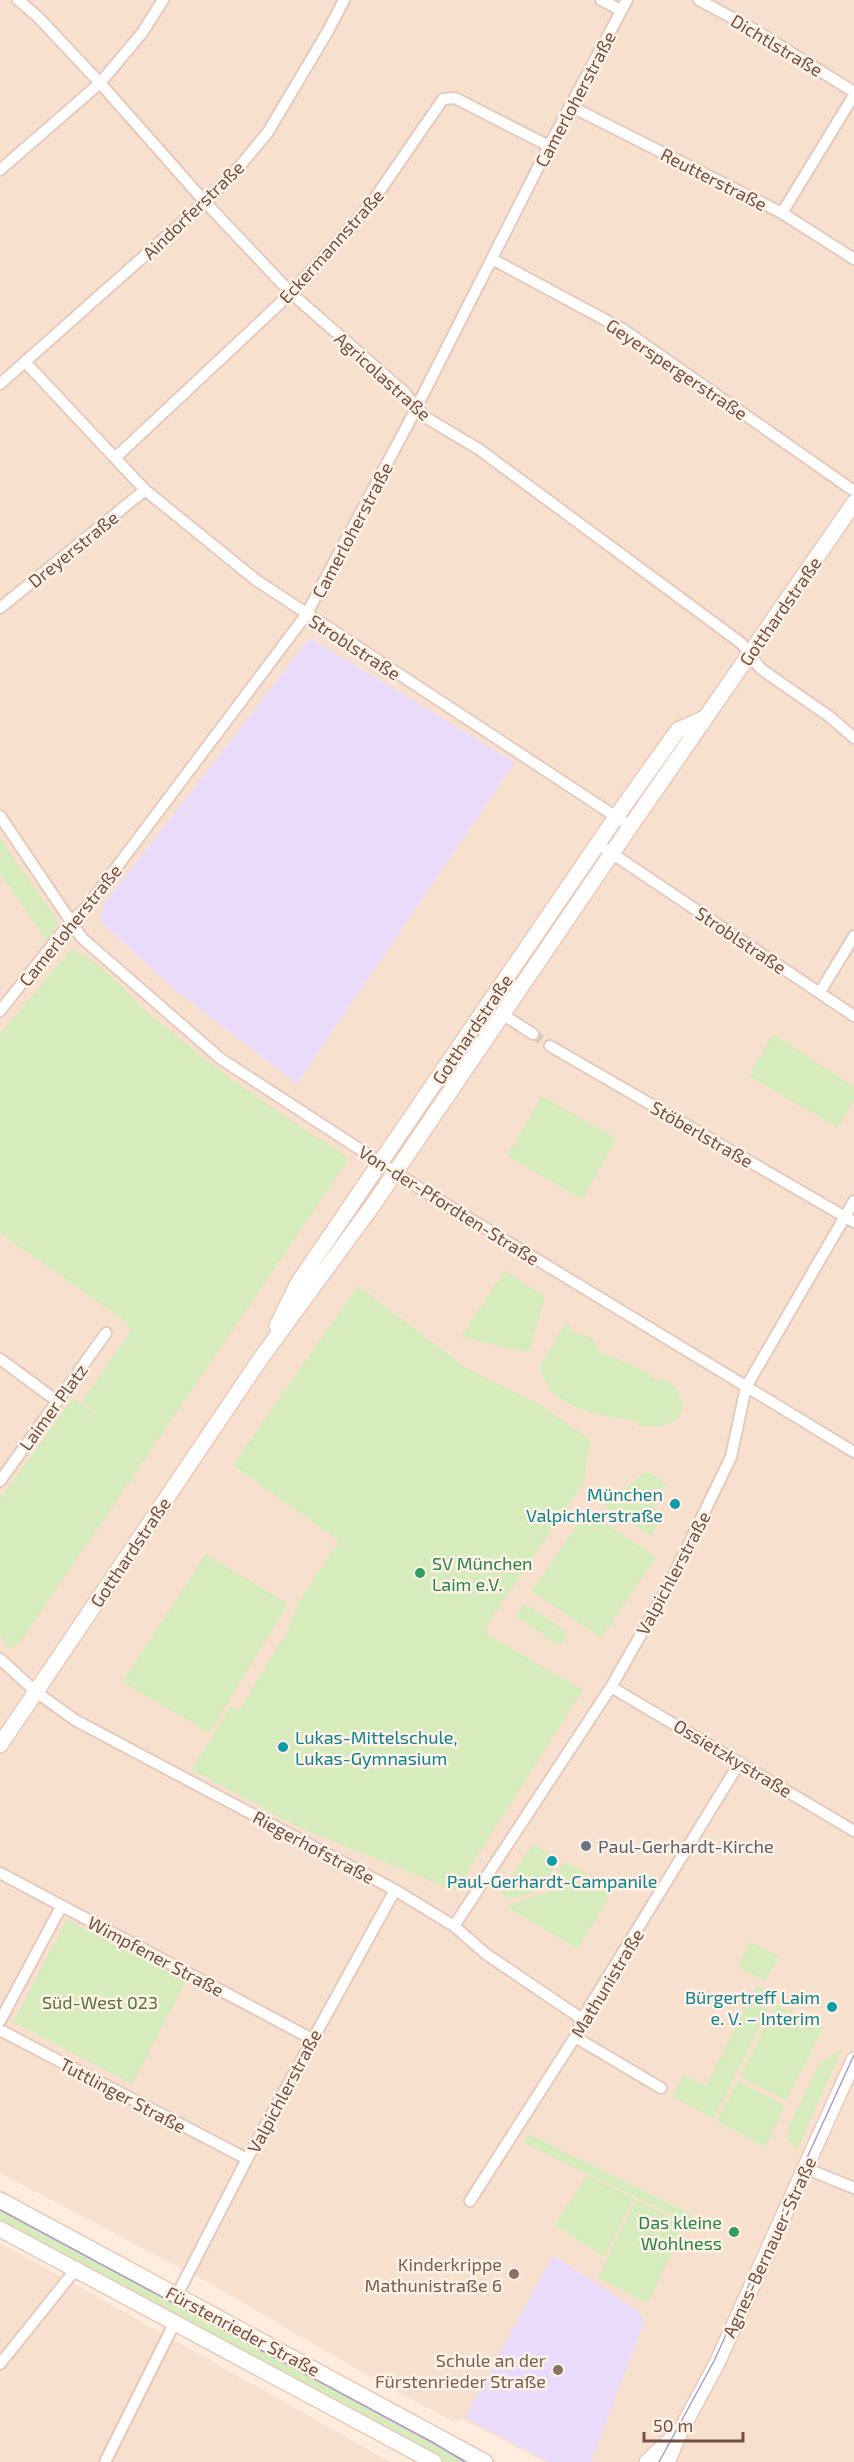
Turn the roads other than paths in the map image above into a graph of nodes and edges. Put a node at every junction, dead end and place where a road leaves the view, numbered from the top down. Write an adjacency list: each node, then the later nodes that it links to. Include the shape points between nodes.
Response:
1 (18, 0): 7 (street, Agricolastraße)
2 (163, 0): 7 (street, via 142,33)
3 (344, 0): 12 (street, Aindorferstraße, via 268,132)
4 (601, 0): 6 (street)
5 (699, 0): 8 (street, Dichtlstraße, via 753,29)
6 (624, 5): 9 (street, Camerloherstraße)
7 (100, 83): 11 (street); 12 (street, Agricolastraße)
8 (854, 94): 13 (street)
9 (570, 106): 10 (street, Camerloherstraße); 13 (street, Reutterstraße)
10 (549, 146): 14 (street, Camerloherstraße); 16 (street, Eckermannstraße, via 455,98 443,99 368,208)
11 (0, 170)
12 (205, 202): 16 (street, Agricolastraße); 17 (street, Aindorferstraße)
13 (782, 213): 15 (street, Reutterstraße)
14 (492, 259): 19 (street, Camerloherstraße); 22 (street, Geyerspergerstraße, via 624,330)
15 (854, 259)
16 (291, 293): 19 (street, Agricolastraße, via 404,392); 20 (street, Eckermannstraße)
17 (26, 363): 18 (street, Aindorferstraße); 20 (street, Stroblstraße)
18 (0, 384)
19 (417, 408): 25 (street, Camerloherstraße); 26 (street, Agricolastraße, via 425,417 480,450 741,643)
20 (115, 458): 21 (street, Stroblstraße)
21 (145, 489): 24 (street, Dreyerstraße); 25 (street, Stroblstraße, via 208,543)
22 (854, 491)
23 (854, 503): 26 (street, Gotthardstraße)
24 (0, 608)
25 (306, 615): 30 (street, Stroblstraße); 34 (street, Camerloherstraße, via 86,909)
26 (750, 654): 27 (street, Gotthardstraße); 28 (street, Agricolastraße, via 761,669)
27 (705, 718): 30 (street, Gotthardstraße, via 678,730); 31 (street, Gotthardstraße)
28 (854, 738)
29 (0, 816): 34 (street, Von-der-Pfordten-Straße)
30 (616, 816): 31 (street, Stroblstraße); 32 (street, Gotthardstraße)
31 (630, 826): 33 (street, Gotthardstraße)
32 (598, 844): 33 (street, Stroblstraße); 42 (street, Gotthardstraße)
33 (612, 853): 36 (street, Stroblstraße); 38 (street, Gotthardstraße)
34 (72, 920): 37 (street, Camerloherstraße); 42 (street, Von-der-Pfordten-Straße, via 82,938 221,1059)
35 (854, 936): 36 (street)
36 (820, 992): 39 (street, Stroblstraße)
37 (0, 1011)
38 (502, 1014): 40 (street); 43 (street, Gotthardstraße)
39 (854, 1016)
40 (533, 1034)
41 (550, 1046): 45 (street, Stöberlstraße)
42 (381, 1163): 43 (street, Von-der-Pfordten-Straße); 47 (street, Gotthardstraße, via 298,1283)
43 (394, 1172): 47 (street, Gotthardstraße); 49 (street, Von-der-Pfordten-Straße)
44 (854, 1201): 45 (street, Valpichlerstraße)
45 (849, 1219): 49 (street, Valpichlerstraße)
46 (106, 1333): 50 (street, Laimer Platz)
47 (261, 1358): 55 (street, Gotthardstraße)
48 (0, 1359): 50 (street)
49 (746, 1387): 51 (street, Von-der-Pfordten-Straße); 54 (street, Valpichlerstraße, via 731,1457 668,1587)
50 (57, 1401): 52 (street, Laimer Platz)
51 (854, 1452)
52 (0, 1481)
53 (0, 1659): 55 (street, Riegerhofstraße)
54 (611, 1687): 57 (street, Ossietzkystraße); 62 (street, Valpichlerstraße)
55 (35, 1691): 56 (street, Gotthardstraße); 60 (street, Riegerhofstraße, via 75,1720)
56 (0, 1744)
57 (740, 1762): 58 (street, Ossietzkystraße); 63 (street, Mathunistraße)
58 (854, 1831)
59 (0, 1874): 61 (street, Wimpfener Straße)
60 (394, 1890): 62 (street, Riegerhofstraße); 67 (street, Valpichlerstraße)
61 (61, 1907): 64 (street); 67 (street, Wimpfener Straße)
62 (454, 1926): 63 (street, Riegerhofstraße, via 486,1954)
63 (582, 2019): 66 (street, Mathunistraße)
64 (0, 2021)
65 (0, 2030): 70 (street, Tuttlinger Straße)
66 (575, 2037): 69 (street); 74 (street, Mathunistraße)
67 (312, 2039): 70 (street, Valpichlerstraße)
68 (854, 2061): 71 (street, Agnes-Bernauer-Straße)
69 (661, 2088)
70 (247, 2159): 77 (street, Valpichlerstraße)
71 (806, 2168): 72 (street); 80 (street, Agnes-Bernauer-Straße, via 717,2362)
72 (854, 2188)
73 (0, 2200): 77 (street, Fürstenrieder Straße)
74 (470, 2201)
75 (0, 2229): 76 (street, Fürstenrieder Straße)
76 (76, 2269): 78 (street, Fürstenrieder Straße); 79 (street)
77 (177, 2295): 83 (street, Fürstenrieder Straße)
78 (174, 2324): 81 (street); 82 (street, Fürstenrieder Straße)
79 (0, 2364)
80 (680, 2432): 84 (street, Agnes-Bernauer-Straße); 85 (street, Agnes-Bernauer-Straße)
81 (105, 2462)
82 (434, 2462)
83 (485, 2462)
84 (647, 2462)
85 (667, 2462)

